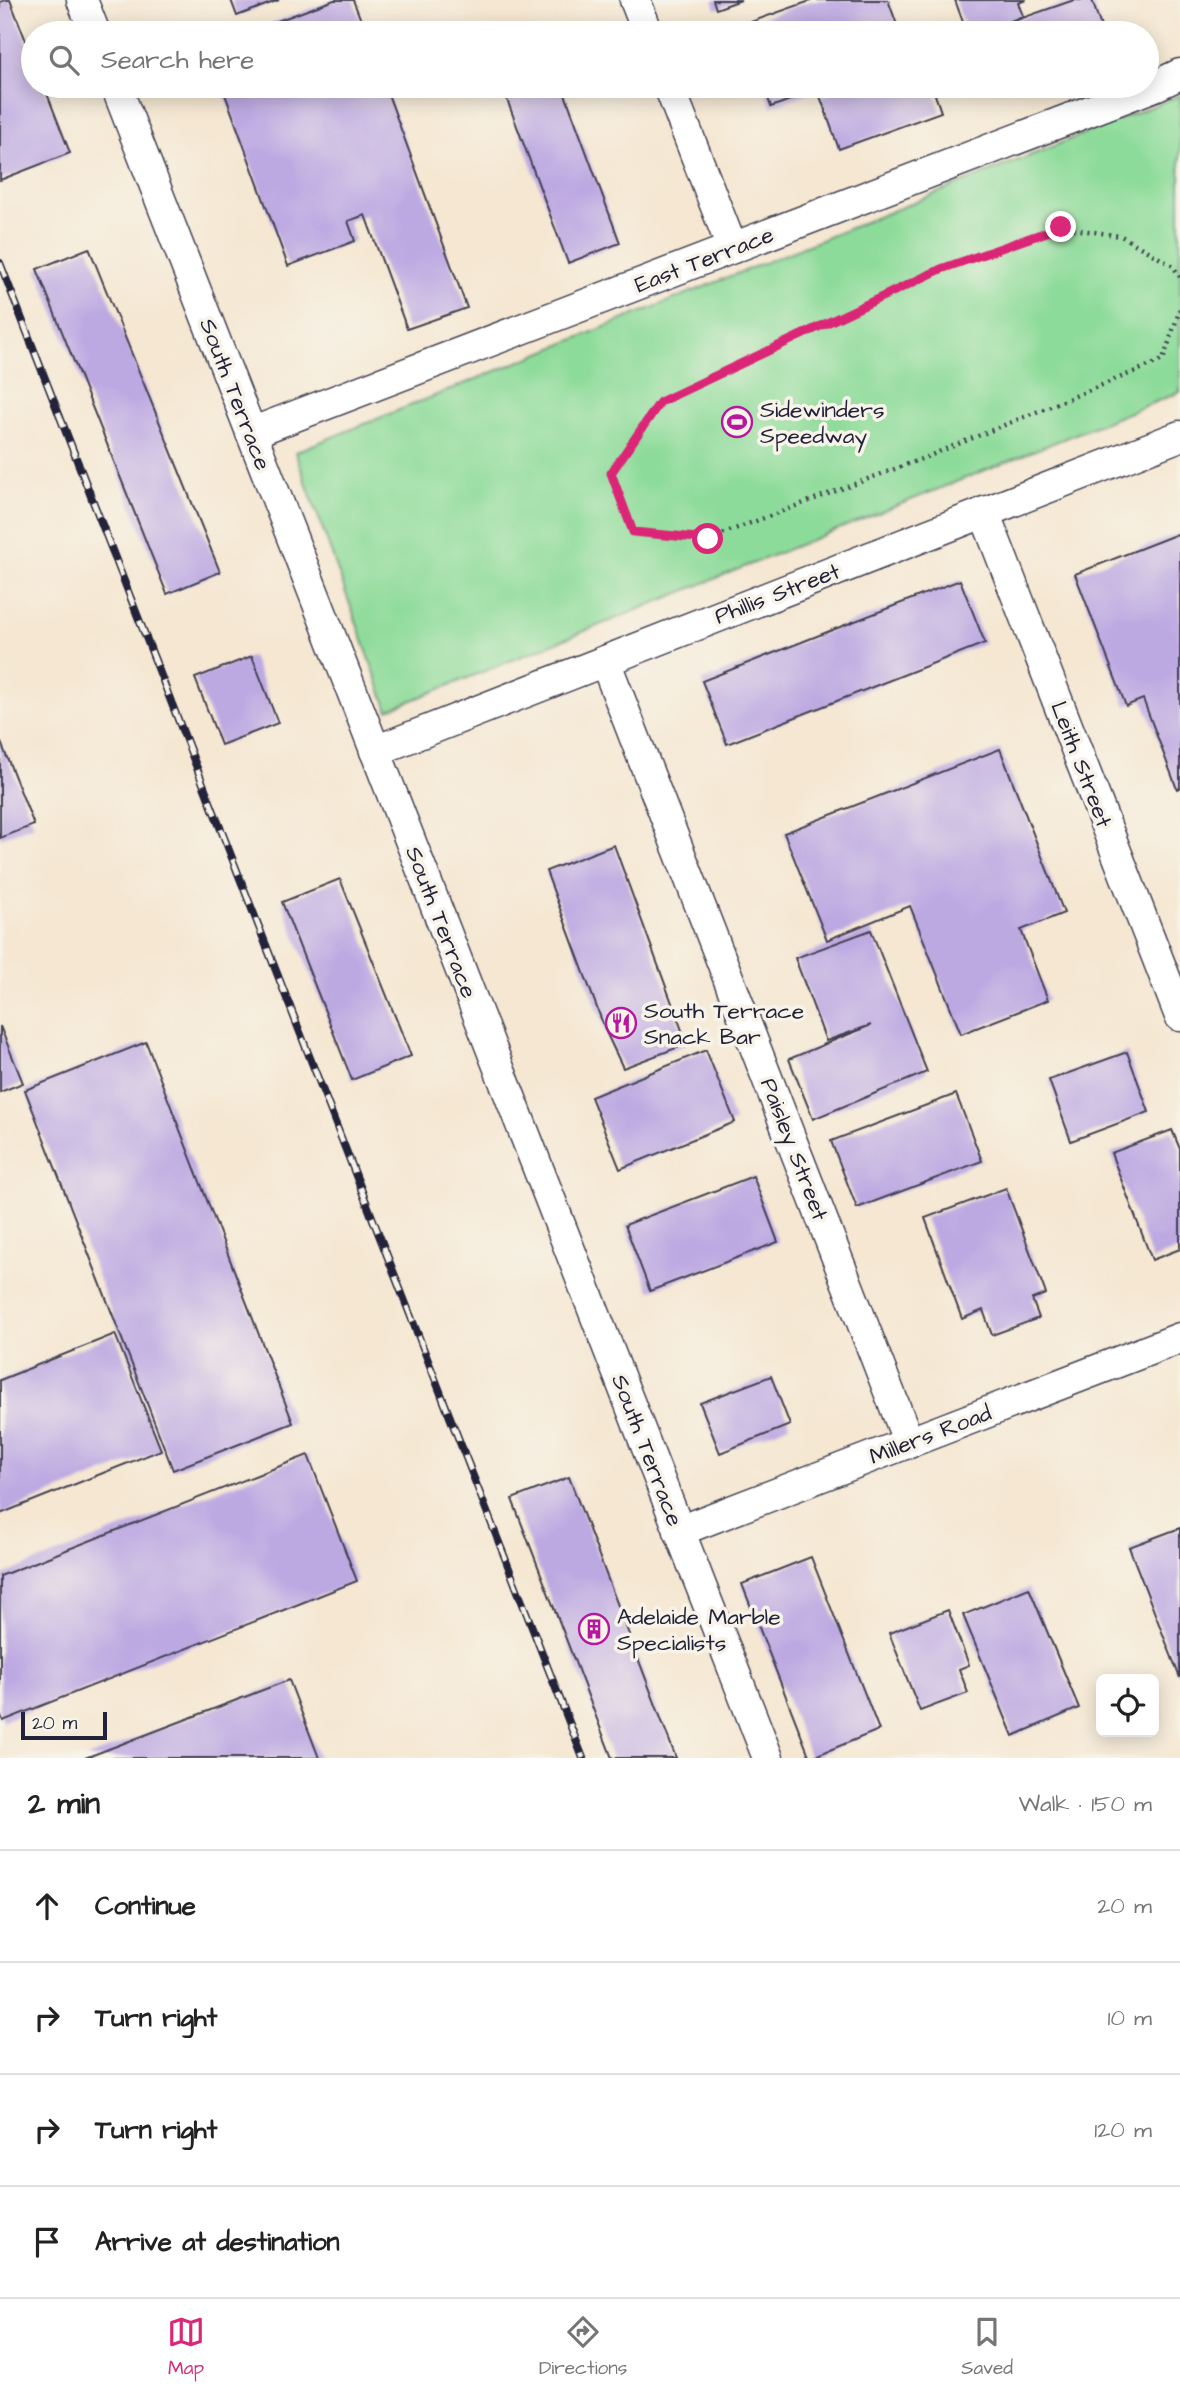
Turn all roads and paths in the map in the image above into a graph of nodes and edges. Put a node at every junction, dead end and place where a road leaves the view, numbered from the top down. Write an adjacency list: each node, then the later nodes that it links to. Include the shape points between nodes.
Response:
1 (82, 0): 3 (street)
2 (635, 0): 4 (street)
3 (90, 21)
4 (643, 21)
5 (121, 98): 11 (street, South Terrace)
6 (674, 98): 8 (street)
7 (1120, 98): 8 (street, East Terrace)
8 (732, 248): 11 (street, East Terrace)
9 (1180, 276): 10 (path, via 1173,266 1121,236 1061,227 941,269 660,402 611,473 633,532 708,539 924,458 1163,360)
10 (1180, 309)
11 (251, 433): 15 (street, South Terrace)
12 (1180, 436): 13 (street, Phillis Street)
13 (984, 512): 14 (street, Phillis Street); 16 (street, Leith Street)
14 (604, 661): 15 (street, Phillis Street); 18 (street, Paisley Street)
15 (375, 751): 19 (street, South Terrace)
16 (1180, 1016)
17 (1180, 1338): 18 (street, Millers Road)
18 (909, 1443): 19 (street, Millers Road)
19 (679, 1531): 20 (street, South Terrace)
20 (768, 1758)

